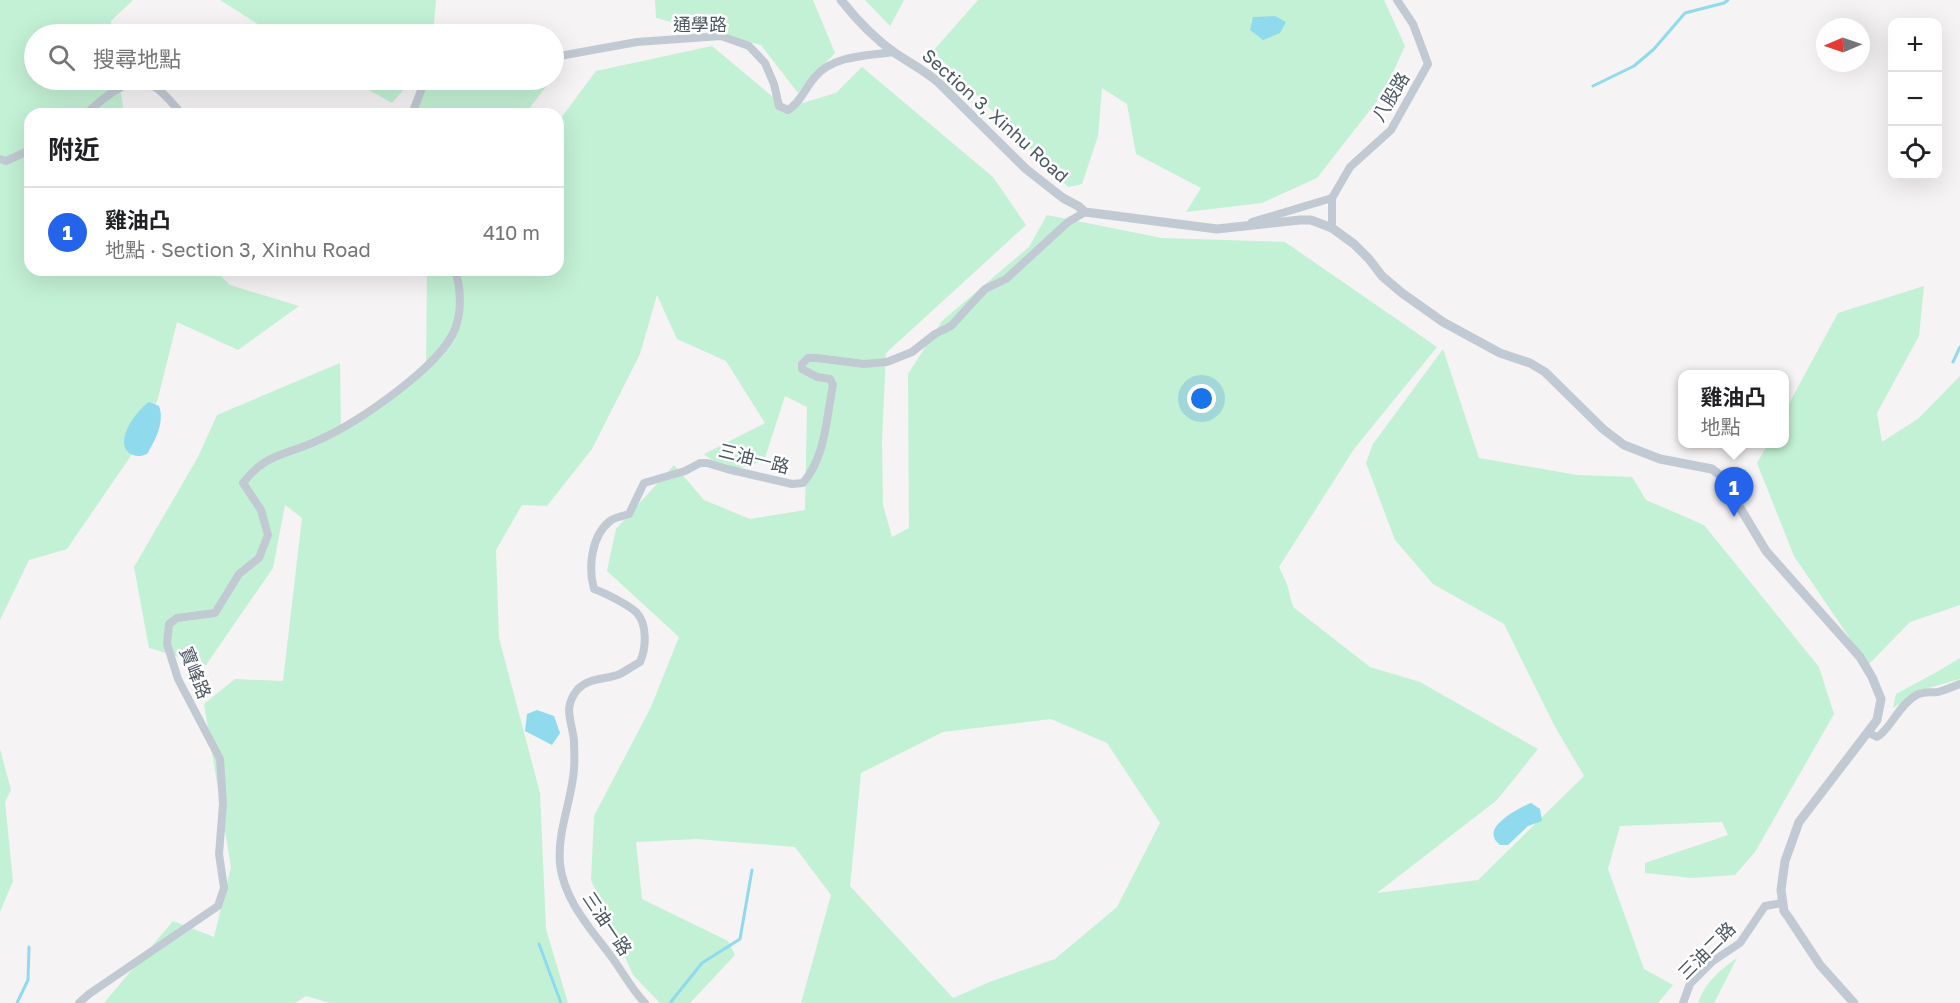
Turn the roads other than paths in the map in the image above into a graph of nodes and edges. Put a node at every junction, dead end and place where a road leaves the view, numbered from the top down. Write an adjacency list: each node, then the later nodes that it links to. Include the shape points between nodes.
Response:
1 (841, 0): 3 (street, Section 3, Xinhu Road)
2 (1397, 0): 13 (street, 八股路, via 1413,24 1428,64 1391,130 1350,167)
3 (893, 52): 4 (street, 通學路, via 834,61 788,110 779,106 765,63 749,46 721,36 637,42); 14 (street, Section 3, Xinhu Road, via 922,68 1026,169)
4 (564, 55)
5 (117, 90): 8 (street)
6 (160, 90): 9 (street)
7 (421, 90): 10 (street)
8 (92, 108)
9 (176, 108)
10 (414, 108)
11 (24, 152): 12 (street)
12 (0, 159)
13 (1332, 198): 15 (street); 16 (street)
14 (1085, 212): 15 (street, Section 3, Xinhu Road, via 1217,229); 22 (street, 三油一路, via 1068,222 1006,279 985,289 951,326 912,352 887,362 864,364 808,358 802,369 830,379 833,385 823,446 803,483 792,484 700,463 644,483 629,514 610,521 594,542 590,575 594,589 636,612 644,629 644,644 640,662 619,674 584,683 569,706 574,770 561,836 560,864 571,900)
15 (1236, 227): 16 (street, Section 3, Xinhu Road, via 1311,220)
16 (1332, 228): 19 (street, Section 3, Xinhu Road, via 1354,244 1402,293 1443,322 1545,372 1624,446 1660,459 1712,469 1721,476 1767,551 1842,635 1872,677 1881,699 1877,720)
17 (457, 276): 21 (street, 寶峰路, via 460,307 455,330 444,346 419,374 366,414 322,439 263,462 252,471 243,483 261,510 268,536 259,558 239,574 214,613 177,618 169,624 167,644 178,679 220,759 224,804 219,854 224,888 218,906)
18 (1960, 684): 19 (street, via 1915,696 1893,717 1883,734 1877,737)
19 (1869, 733): 20 (street, Section 3, Xinhu Road, via 1799,822 1785,861)
20 (1782, 903): 23 (street, 三油二路, via 1765,906 1740,943 1713,961 1690,984); 24 (street, via 1820,965)
21 (79, 1003)
22 (645, 1003)
23 (1683, 1003)
24 (1854, 1003)

